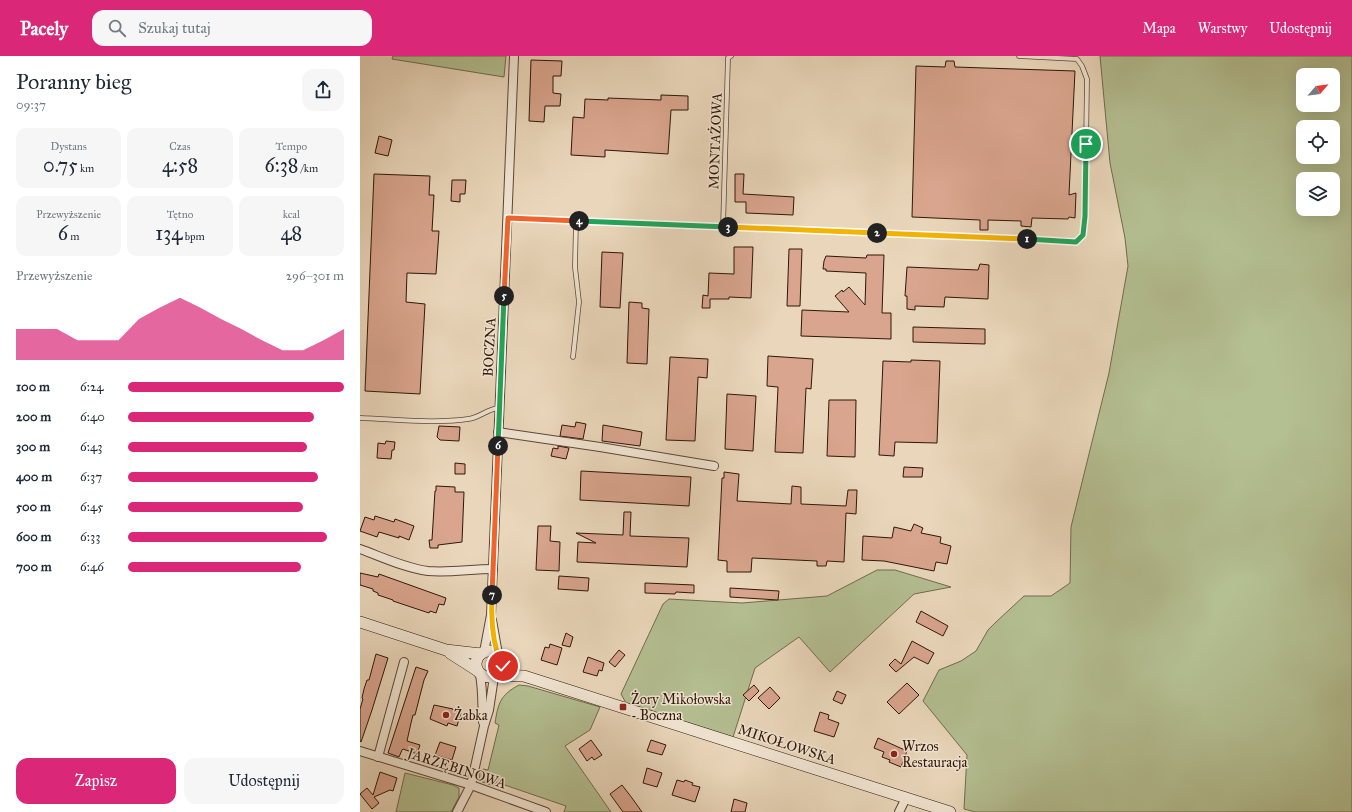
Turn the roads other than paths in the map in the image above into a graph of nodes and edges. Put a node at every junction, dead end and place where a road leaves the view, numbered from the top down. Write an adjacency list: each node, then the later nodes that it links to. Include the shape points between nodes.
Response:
1 (514, 56): 4 (street, BOCZNA)
2 (731, 56): 6 (lane, MONTAŻOWA, via 728,58)
3 (1019, 56): 6 (lane, via 1077,59 1087,79 1085,210 1083,235 1076,242)
4 (508, 218): 5 (lane); 8 (street, BOCZNA)
5 (576, 221): 6 (lane); 7 (lane, via 575,267 579,302)
6 (723, 227)
7 (573, 357)
8 (499, 408): 9 (lane, via 487,410 470,419 440,421); 10 (street, BOCZNA)
9 (360, 418)
10 (498, 432): 11 (street); 13 (street, BOCZNA)
11 (714, 466)
12 (360, 549): 13 (street, via 408,567 427,571)
13 (493, 569): 14 (street, BOCZNA)
14 (491, 615): 17 (street, BOCZNA); 18 (street, BOCZNA)
15 (360, 622): 16 (street)
16 (446, 650): 17 (street); 20 (street)
17 (482, 653): 18 (street, via 491,651); 20 (street, via 476,662)
18 (500, 658): 21 (street, via 502,669); 22 (street, MIKOŁOWSKA)
19 (404, 662): 25 (street)
20 (479, 673): 21 (street, via 487,678); 23 (street, via 483,691)
21 (496, 676): 22 (street, MIKOŁOWSKA); 23 (street)
22 (524, 676): 27 (street, MIKOŁOWSKA)
23 (484, 726): 26 (street)
24 (360, 751): 25 (street, JARZĘBINOWA)
25 (378, 757): 26 (street, JARZĘBINOWA)
26 (471, 785): 28 (street); 29 (street, JARZĘBINOWA)
27 (906, 798): 30 (street); 31 (street, MIKOŁOWSKA)
28 (457, 812)
29 (546, 812)
30 (899, 812)
31 (950, 812)

